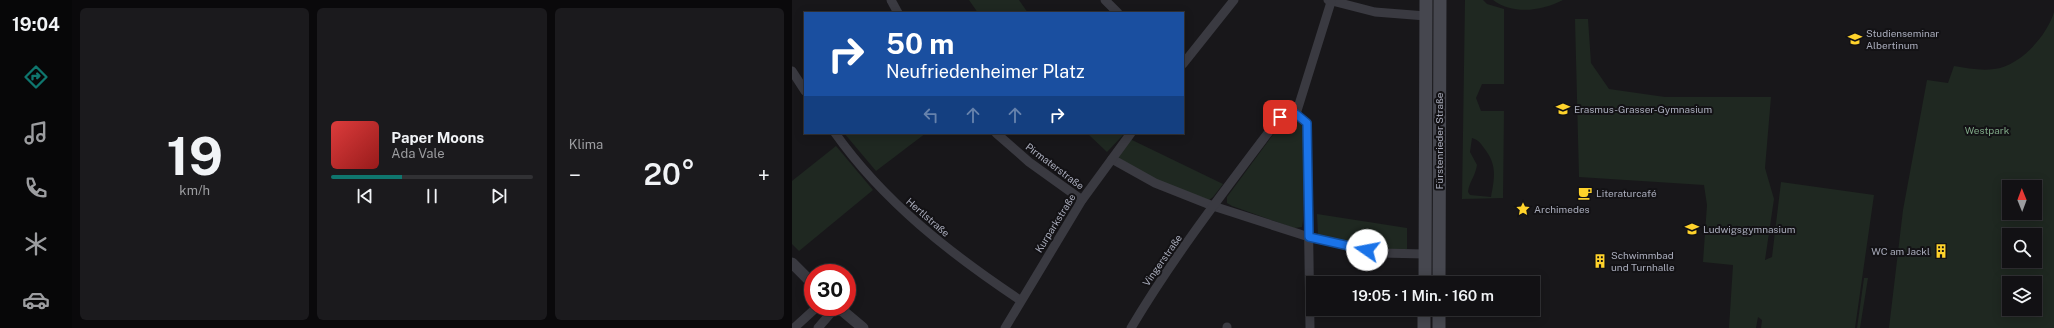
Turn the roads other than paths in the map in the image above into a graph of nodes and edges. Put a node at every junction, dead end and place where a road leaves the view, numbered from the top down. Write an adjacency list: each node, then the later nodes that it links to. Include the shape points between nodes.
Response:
1 (891, 0): 7 (street)
2 (1105, 0): 8 (street)
3 (1234, 0): 10 (street)
4 (1426, 0): 9 (main road, Fürstenrieder Straße)
5 (1440, 0): 25 (main road, Fürstenrieder Straße)
6 (1330, 1): 9 (street, via 1375,12); 13 (street)
7 (897, 12)
8 (1117, 12)
9 (1426, 16): 21 (main road, Fürstenrieder Straße)
10 (1184, 62)
11 (792, 71): 12 (street)
12 (804, 89)
13 (1296, 114): 19 (street, Vingerstraße, via 1280,117); 20 (street, via 1307,123)
14 (836, 134): 26 (street, Hertlstraße, via 847,150 921,227 975,270)
15 (997, 134): 18 (street, Pirmaterstraße, via 1029,162)
16 (1130, 134): 17 (street, Kurparkstraße)
17 (1112, 159): 18 (street, Kurparkstraße); 19 (street, via 1155,183)
18 (1082, 200): 26 (street, Kurparkstraße)
19 (1213, 206): 20 (street); 36 (street, Vingerstraße)
20 (1309, 237): 21 (street, via 1381,253); 37 (street)
21 (1425, 254): 24 (main road, Fürstenrieder Straße)
22 (792, 264): 23 (street)
23 (804, 275)
24 (1425, 276)
25 (1439, 276)
26 (1020, 300): 35 (street, Kurparkstraße)
27 (807, 316): 32 (street)
28 (829, 316): 33 (street)
29 (848, 316): 34 (street)
30 (1424, 316): 38 (main road)
31 (1439, 316): 39 (main road)
32 (794, 328)
33 (818, 328)
34 (863, 328)
35 (1005, 328)
36 (1131, 328)
37 (1310, 328)
38 (1424, 328)
39 (1439, 328)

